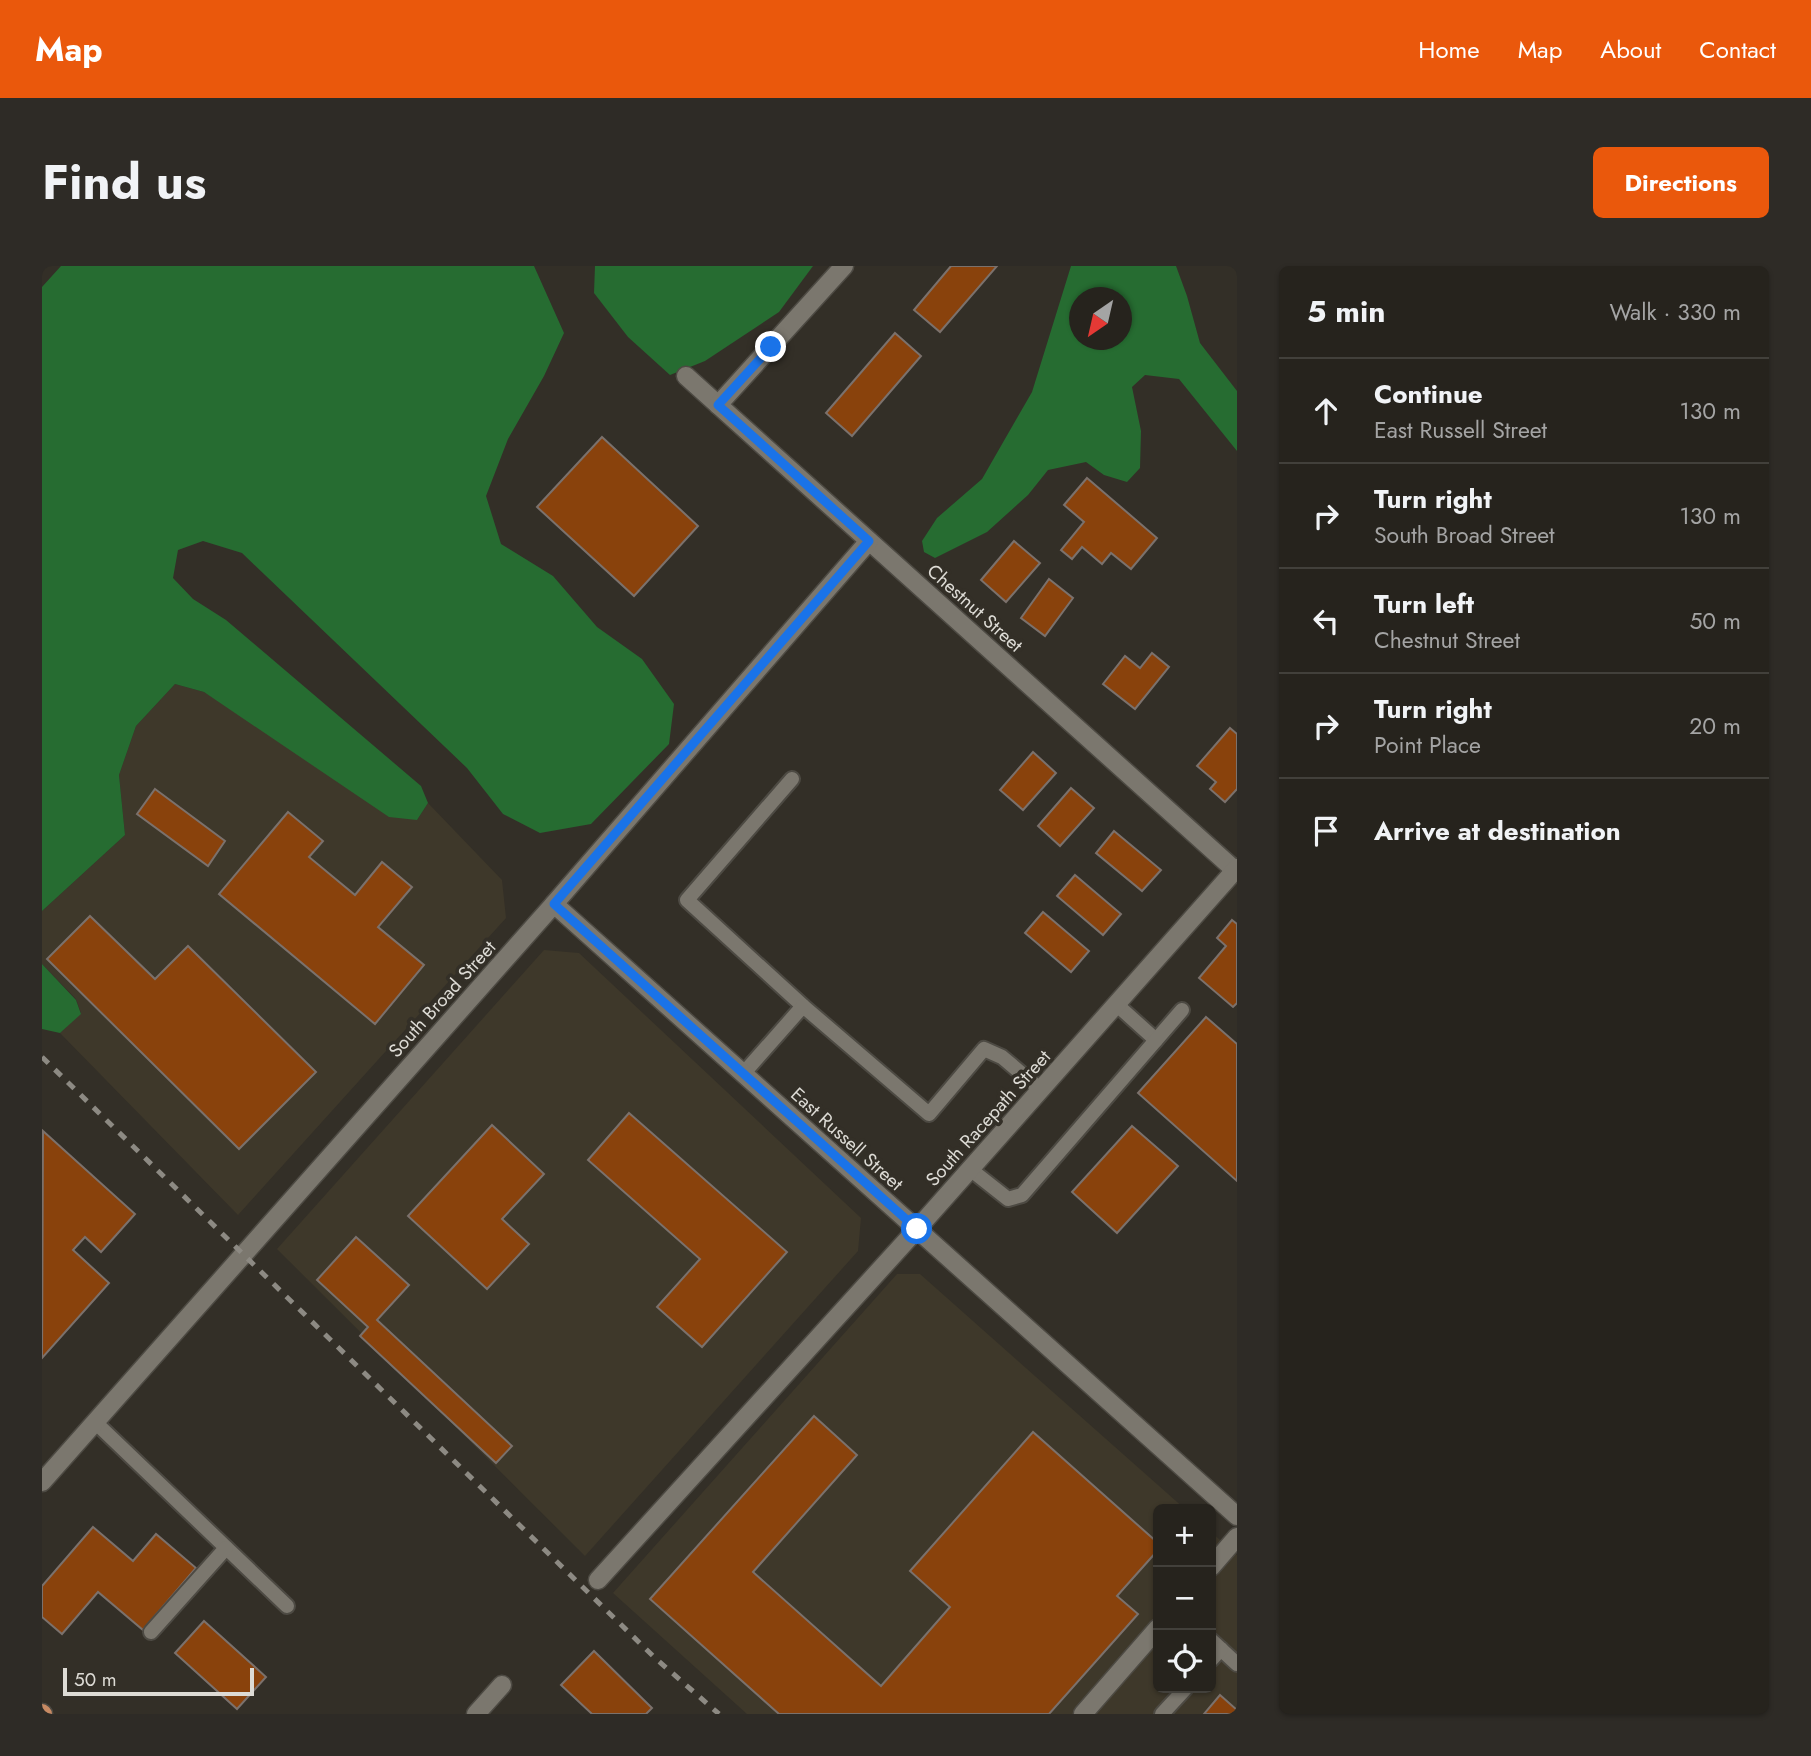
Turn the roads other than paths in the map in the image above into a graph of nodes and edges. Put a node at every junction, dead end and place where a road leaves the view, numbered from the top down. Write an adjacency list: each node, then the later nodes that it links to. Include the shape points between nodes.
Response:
1 (844, 266): 3 (street)
2 (686, 376): 3 (street, Chestnut Street)
3 (718, 405): 4 (street, Chestnut Street)
4 (869, 541): 6 (street, Chestnut Street); 7 (street, South Broad Street)
5 (792, 779): 9 (lane, via 687,900)
6 (1236, 870): 8 (street, South Racepath Street)
7 (554, 904): 12 (street, East Russell Street); 16 (street, South Broad Street)
8 (1116, 1004): 11 (lane); 13 (street, South Racepath Street)
9 (803, 1006): 12 (lane); 13 (lane, via 929,1114 984,1049 1002,1057)
10 (1182, 1010): 11 (lane)
11 (1156, 1040): 14 (lane, via 1022,1195 1008,1199)
12 (743, 1074): 15 (street, East Russell Street)
13 (1041, 1090): 14 (street, South Racepath Street)
14 (970, 1169): 15 (street, South Racepath Street)
15 (917, 1229): 18 (street, East Russell Street); 22 (street, South Racepath Street)
16 (95, 1422): 17 (street, South Broad Street); 20 (lane)
17 (42, 1482)
18 (1237, 1516)
19 (1237, 1537): 21 (street)
20 (226, 1548): 23 (lane); 25 (lane)
21 (1216, 1561)
22 (598, 1580)
23 (286, 1606)
24 (1156, 1630): 31 (street)
25 (151, 1632)
26 (1216, 1651): 27 (lane)
27 (1237, 1664)
28 (502, 1685): 30 (street)
29 (1181, 1693): 32 (lane)
30 (476, 1714)
31 (1083, 1714)
32 (1162, 1714)

